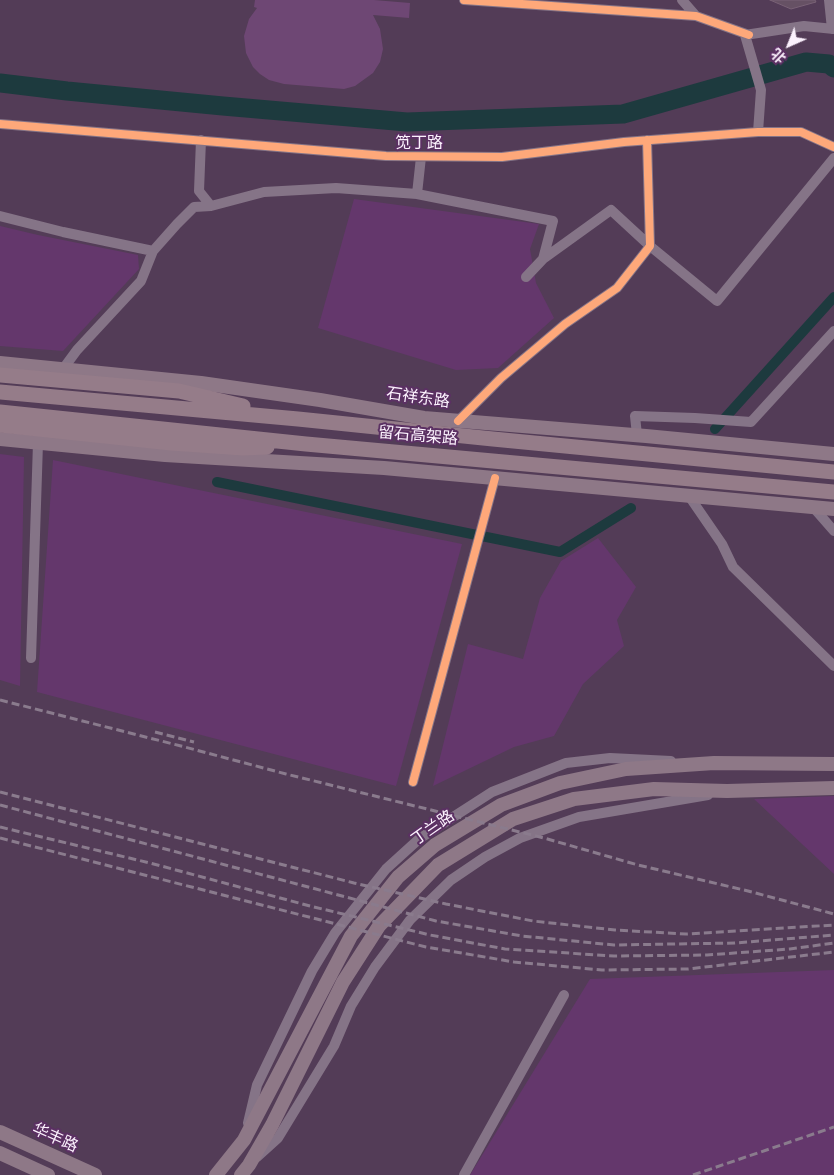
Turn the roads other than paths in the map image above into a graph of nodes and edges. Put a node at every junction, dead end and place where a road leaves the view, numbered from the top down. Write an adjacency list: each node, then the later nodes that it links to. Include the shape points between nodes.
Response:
1 (464, 0): 4 (street)
2 (682, 0): 4 (street)
3 (829, 0): 5 (street)
4 (696, 16): 6 (street)
5 (833, 29): 6 (street, via 804,26)
6 (749, 35): 8 (street, via 745,35 761,90)
7 (0, 124): 9 (street, 笕丁路)
8 (758, 132): 10 (street, 笕丁路); 11 (street, 笕丁路, via 801,132)
9 (202, 140): 12 (street, 笕丁路); 15 (street, via 199,191)
10 (647, 140): 12 (street, 笕丁路, via 502,157); 17 (street)
11 (834, 148)
12 (421, 157): 14 (street)
13 (834, 158): 17 (street, via 717,301)
14 (417, 194): 15 (street, via 327,189 264,192); 19 (street, via 553,221)
15 (210, 206): 18 (street, via 194,207)
16 (0, 216): 18 (street)
17 (650, 246): 19 (street, via 611,210); 28 (street, via 617,288 565,324 501,378)
18 (153, 251): 23 (street, via 141,280)
19 (543, 259): 20 (street)
20 (526, 278)
21 (834, 331): 30 (street, via 751,422 635,416)
22 (0, 363): 23 (main road, 石祥东路)
23 (63, 369): 28 (main road, 石祥东路, via 201,383)
24 (0, 375): 27 (highway, via 179,391)
25 (0, 392): 27 (highway, 留石高架路)
26 (0, 412): 33 (highway, 留石高架路)
27 (298, 419): 35 (highway, 留石高架路)
28 (458, 421): 30 (main road, 石祥东路)
29 (0, 425): 33 (highway, via 243,448)
30 (637, 435): 34 (main road, 石祥东路)
31 (0, 439): 32 (main road)
32 (38, 443): 36 (main road); 42 (street)
33 (306, 444): 37 (highway, 留石高架路)
34 (834, 454)
35 (834, 472)
36 (495, 478): 38 (main road); 45 (street)
37 (834, 492)
38 (689, 496): 39 (main road); 43 (street, via 722,544 733,567)
39 (813, 507): 40 (main road); 41 (street)
40 (834, 509)
41 (834, 531)
42 (31, 658)
43 (834, 666)
44 (834, 764): 54 (main road, 丁兰路, via 714,762 626,770 560,783 501,804 435,845 398,877 351,936 244,1140)
45 (413, 782)
46 (834, 788): 47 (main road, 丁兰路)
47 (727, 791): 51 (street, via 579,817 520,838 451,880 410,920 375,967 351,1006 334,1046 278,1138); 51 (main road, 丁兰路, via 654,789 574,798 513,819 438,865 379,926 343,982 272,1125)
48 (564, 996): 55 (street)
49 (0, 1132): 53 (main road, 华丰路)
50 (0, 1153): 52 (main road)
51 (245, 1170)
52 (48, 1175)
53 (95, 1175)
54 (216, 1175)
55 (464, 1175)

